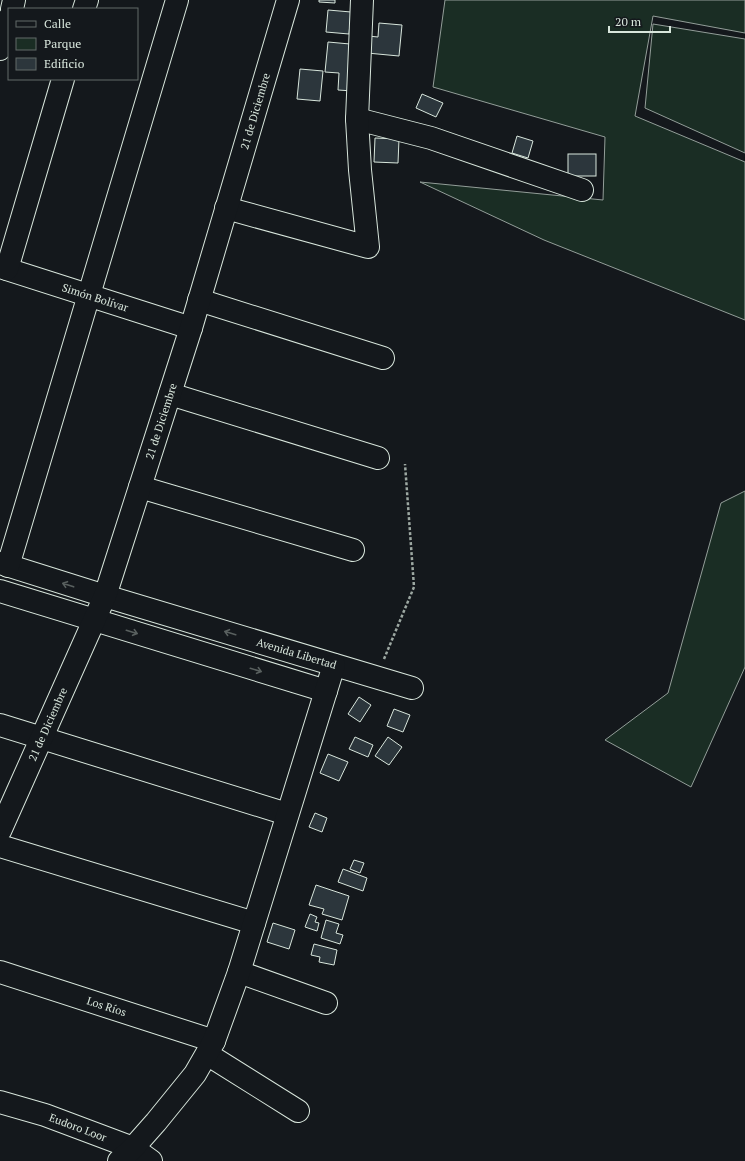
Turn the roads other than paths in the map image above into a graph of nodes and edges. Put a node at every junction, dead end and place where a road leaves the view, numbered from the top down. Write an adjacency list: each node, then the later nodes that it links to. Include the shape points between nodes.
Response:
1 (177, 0): 11 (street)
2 (288, 0): 9 (street, 21 de Diciembre)
3 (362, 0): 7 (street)
4 (8, 21): 5 (street)
5 (0, 49)
6 (63, 80): 10 (street)
7 (357, 119): 8 (street, via 431,138); 9 (street, via 368,247)
8 (582, 190)
9 (226, 208): 12 (street, 21 de Diciembre)
10 (2, 268): 11 (street, Simón Bolívar)
11 (89, 296): 13 (street, Simón Bolívar); 19 (street)
12 (199, 300): 13 (street, 21 de Diciembre); 14 (street)
13 (191, 328): 15 (street, 21 de Diciembre)
14 (383, 358)
15 (170, 394): 16 (street); 17 (street, 21 de Diciembre)
16 (378, 458)
17 (140, 487): 18 (street); 21 (street, 21 de Diciembre)
18 (353, 550)
19 (4, 564): 21 (street, Avenida Libertad, one-way to 19)
20 (0, 591): 22 (street, Avenida Libertad)
21 (105, 596): 22 (street, 21 de Diciembre); 23 (street, Avenida Libertad, one-way to 21)
22 (94, 621): 25 (street, Avenida Libertad, one-way to 25); 27 (street, 21 de Diciembre)
23 (334, 665): 24 (street); 25 (street, Avenida Libertad)
24 (412, 688)
25 (326, 691): 28 (street)
26 (0, 725): 27 (street)
27 (42, 738): 28 (street); 29 (street, 21 de Diciembre)
28 (287, 814): 31 (street)
29 (0, 831)
30 (0, 846): 31 (street)
31 (254, 923): 33 (street)
32 (0, 972): 35 (street, Los Ríos)
33 (239, 972): 34 (street); 35 (street)
34 (326, 1003)
35 (211, 1047): 37 (street, Los Ríos); 38 (street, via 186,1084)
36 (0, 1102): 38 (street, Eudoro Loor, via 45,1115)
37 (298, 1112)
38 (126, 1155): 39 (street, Eudoro Loor)
39 (151, 1161)

